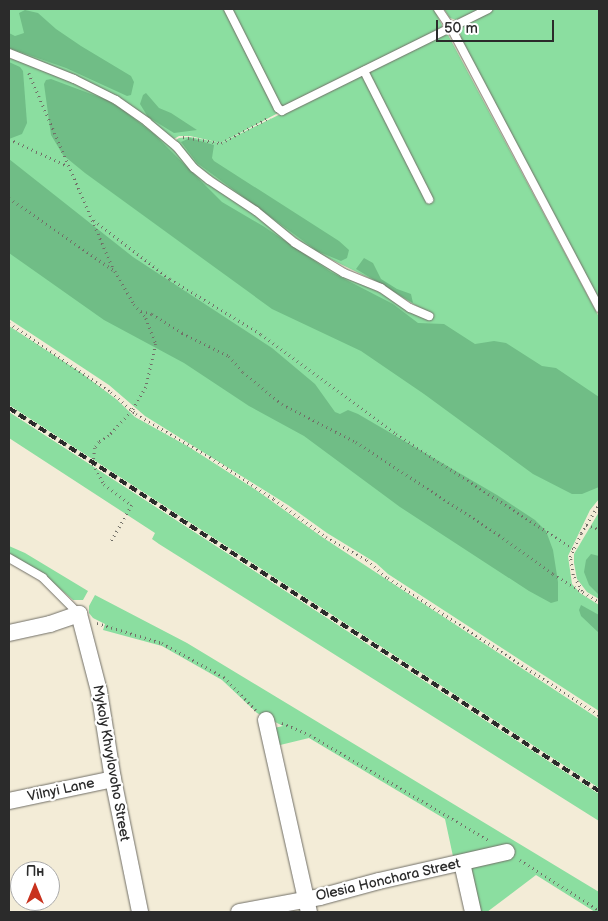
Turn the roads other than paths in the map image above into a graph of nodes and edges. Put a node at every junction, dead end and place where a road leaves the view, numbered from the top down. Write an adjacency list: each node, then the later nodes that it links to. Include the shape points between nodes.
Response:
1 (228, 9): 6 (lane, via 282,111)
2 (438, 9): 4 (lane)
3 (488, 9): 4 (lane)
4 (451, 28): 6 (lane); 8 (lane)
5 (9, 53): 9 (lane, via 116,100 171,142 202,174 256,210 295,243 344,273 381,288 410,308)
6 (364, 71): 7 (lane)
7 (429, 199)
8 (599, 308)
9 (429, 316)
10 (9, 558): 11 (lane, via 43,578)
11 (80, 614): 12 (street); 14 (street, Mykoly Khvylovoho Street, via 99,691)
12 (9, 633)
13 (266, 720): 18 (street)
14 (113, 779): 15 (street, Vilnyi Lane); 19 (street, Mykoly Khvylovoho Street)
15 (9, 801)
16 (507, 852): 17 (street, Olesia Honchara Street)
17 (462, 863): 18 (street, Olesia Honchara Street); 21 (street)
18 (308, 906): 20 (street, Olesia Honchara Street)
19 (140, 912)
20 (239, 912)
21 (473, 912)

